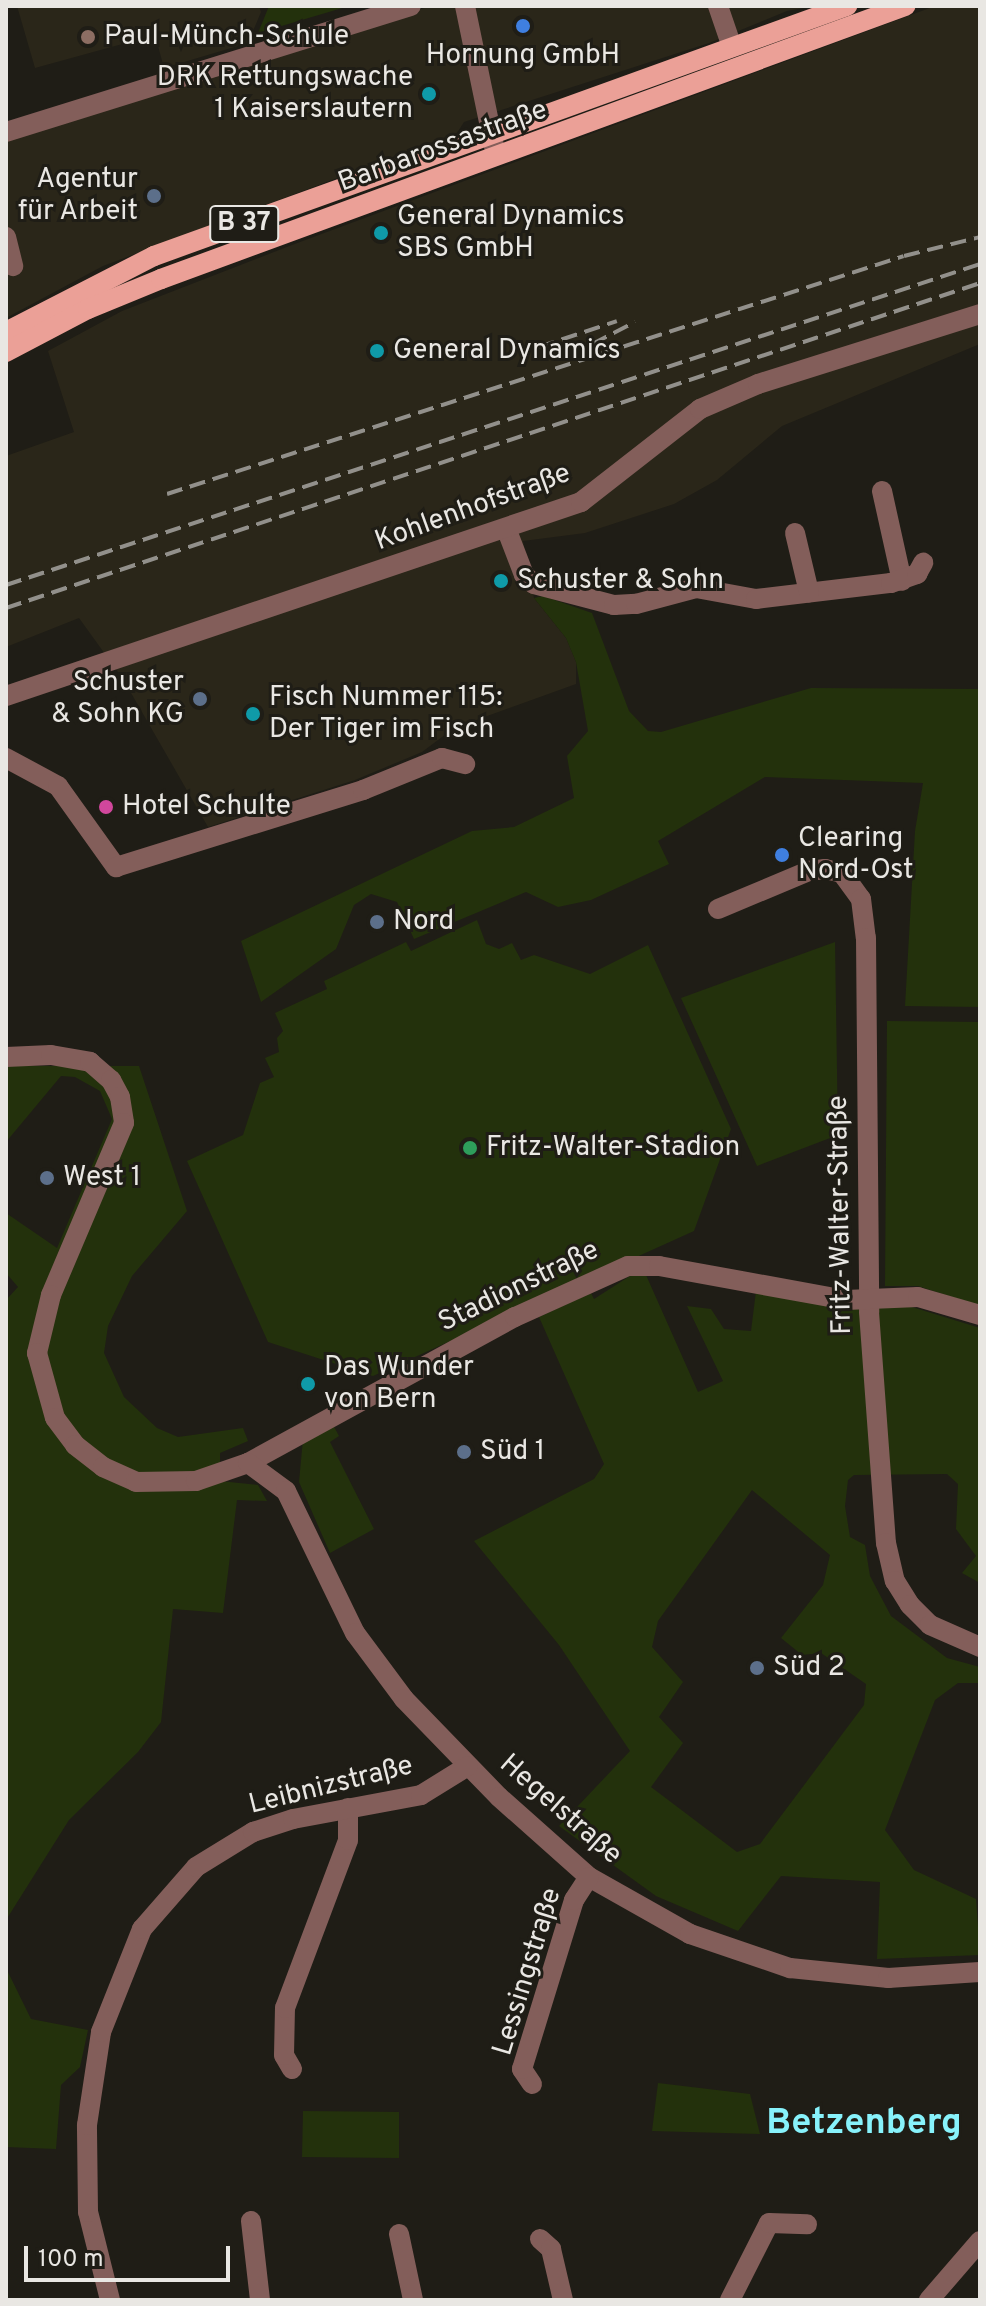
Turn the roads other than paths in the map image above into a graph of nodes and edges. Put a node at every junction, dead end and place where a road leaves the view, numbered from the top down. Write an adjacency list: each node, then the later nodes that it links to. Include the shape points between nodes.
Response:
1 (411, 6): 8 (street)
2 (465, 6): 7 (street)
3 (718, 6): 6 (street)
4 (847, 6): 6 (main road, Barbarossastraße / B 37)
5 (905, 6): 9 (main road, Barbarossastraße / B 37)
6 (732, 47): 7 (main road, Barbarossastraße / B 37)
7 (490, 131): 9 (street); 13 (main road, Barbarossastraße / B 37, via 154,256)
8 (6, 132)
9 (497, 156): 14 (main road, Barbarossastraße / B 37, via 125,294)
10 (6, 237): 11 (street)
11 (13, 266)
12 (980, 314): 16 (street, Kohlenhofstraße, via 739,391 672,427 605,488)
13 (6, 332)
14 (6, 352)
15 (882, 491): 19 (street)
16 (506, 528): 20 (street, via 529,580 593,601 636,604 696,588 741,599); 21 (street, Kohlenhofstraße)
17 (795, 533): 20 (street)
18 (923, 563): 19 (street)
19 (902, 581): 20 (street)
20 (809, 592)
21 (6, 696)
22 (6, 758): 23 (street, via 58,786 116,867 363,790 442,758)
23 (465, 764)
24 (718, 909): 26 (street, Fritz-Walter-Straße, via 825,869 842,873 861,899 866,938)
25 (6, 1057): 28 (street, Stadionstraße, via 51,1055 90,1062 111,1080 124,1115 40,1327 37,1353 55,1418 75,1445 103,1467 136,1482 196,1481)
26 (868, 1297): 27 (street, Stadionstraße, via 918,1297); 28 (street, Stadionstraße, via 846,1300 659,1266 628,1266 515,1317); 29 (street, Fritz-Walter-Straße, via 886,1543 895,1581 930,1625)
27 (980, 1315)
28 (248, 1463): 30 (street, Hegelstraße, via 286,1491 355,1633 404,1699)
29 (980, 1647)
30 (468, 1766): 31 (street, Leibnizstraße, via 421,1795); 32 (street, Hegelstraße)
31 (348, 1808): 34 (street, via 348,1840 285,2008 284,2055); 41 (street, Leibnizstraße, via 273,1824 215,1853 166,1897 131,1948 101,2032 87,2125 88,2212)
32 (589, 1877): 33 (street, Hegelstraße, via 690,1934 790,1968 888,1978); 35 (street, Lessingstraße, via 574,1900 522,2069)
33 (980, 1972)
34 (292, 2069)
35 (532, 2084)
36 (251, 2221): 42 (street)
37 (807, 2224): 45 (street, via 769,2223)
38 (399, 2234): 43 (street)
39 (540, 2239): 44 (street, via 551,2249)
40 (978, 2251): 46 (street)
41 (110, 2300)
42 (260, 2300)
43 (413, 2300)
44 (563, 2300)
45 (730, 2300)
46 (929, 2300)

